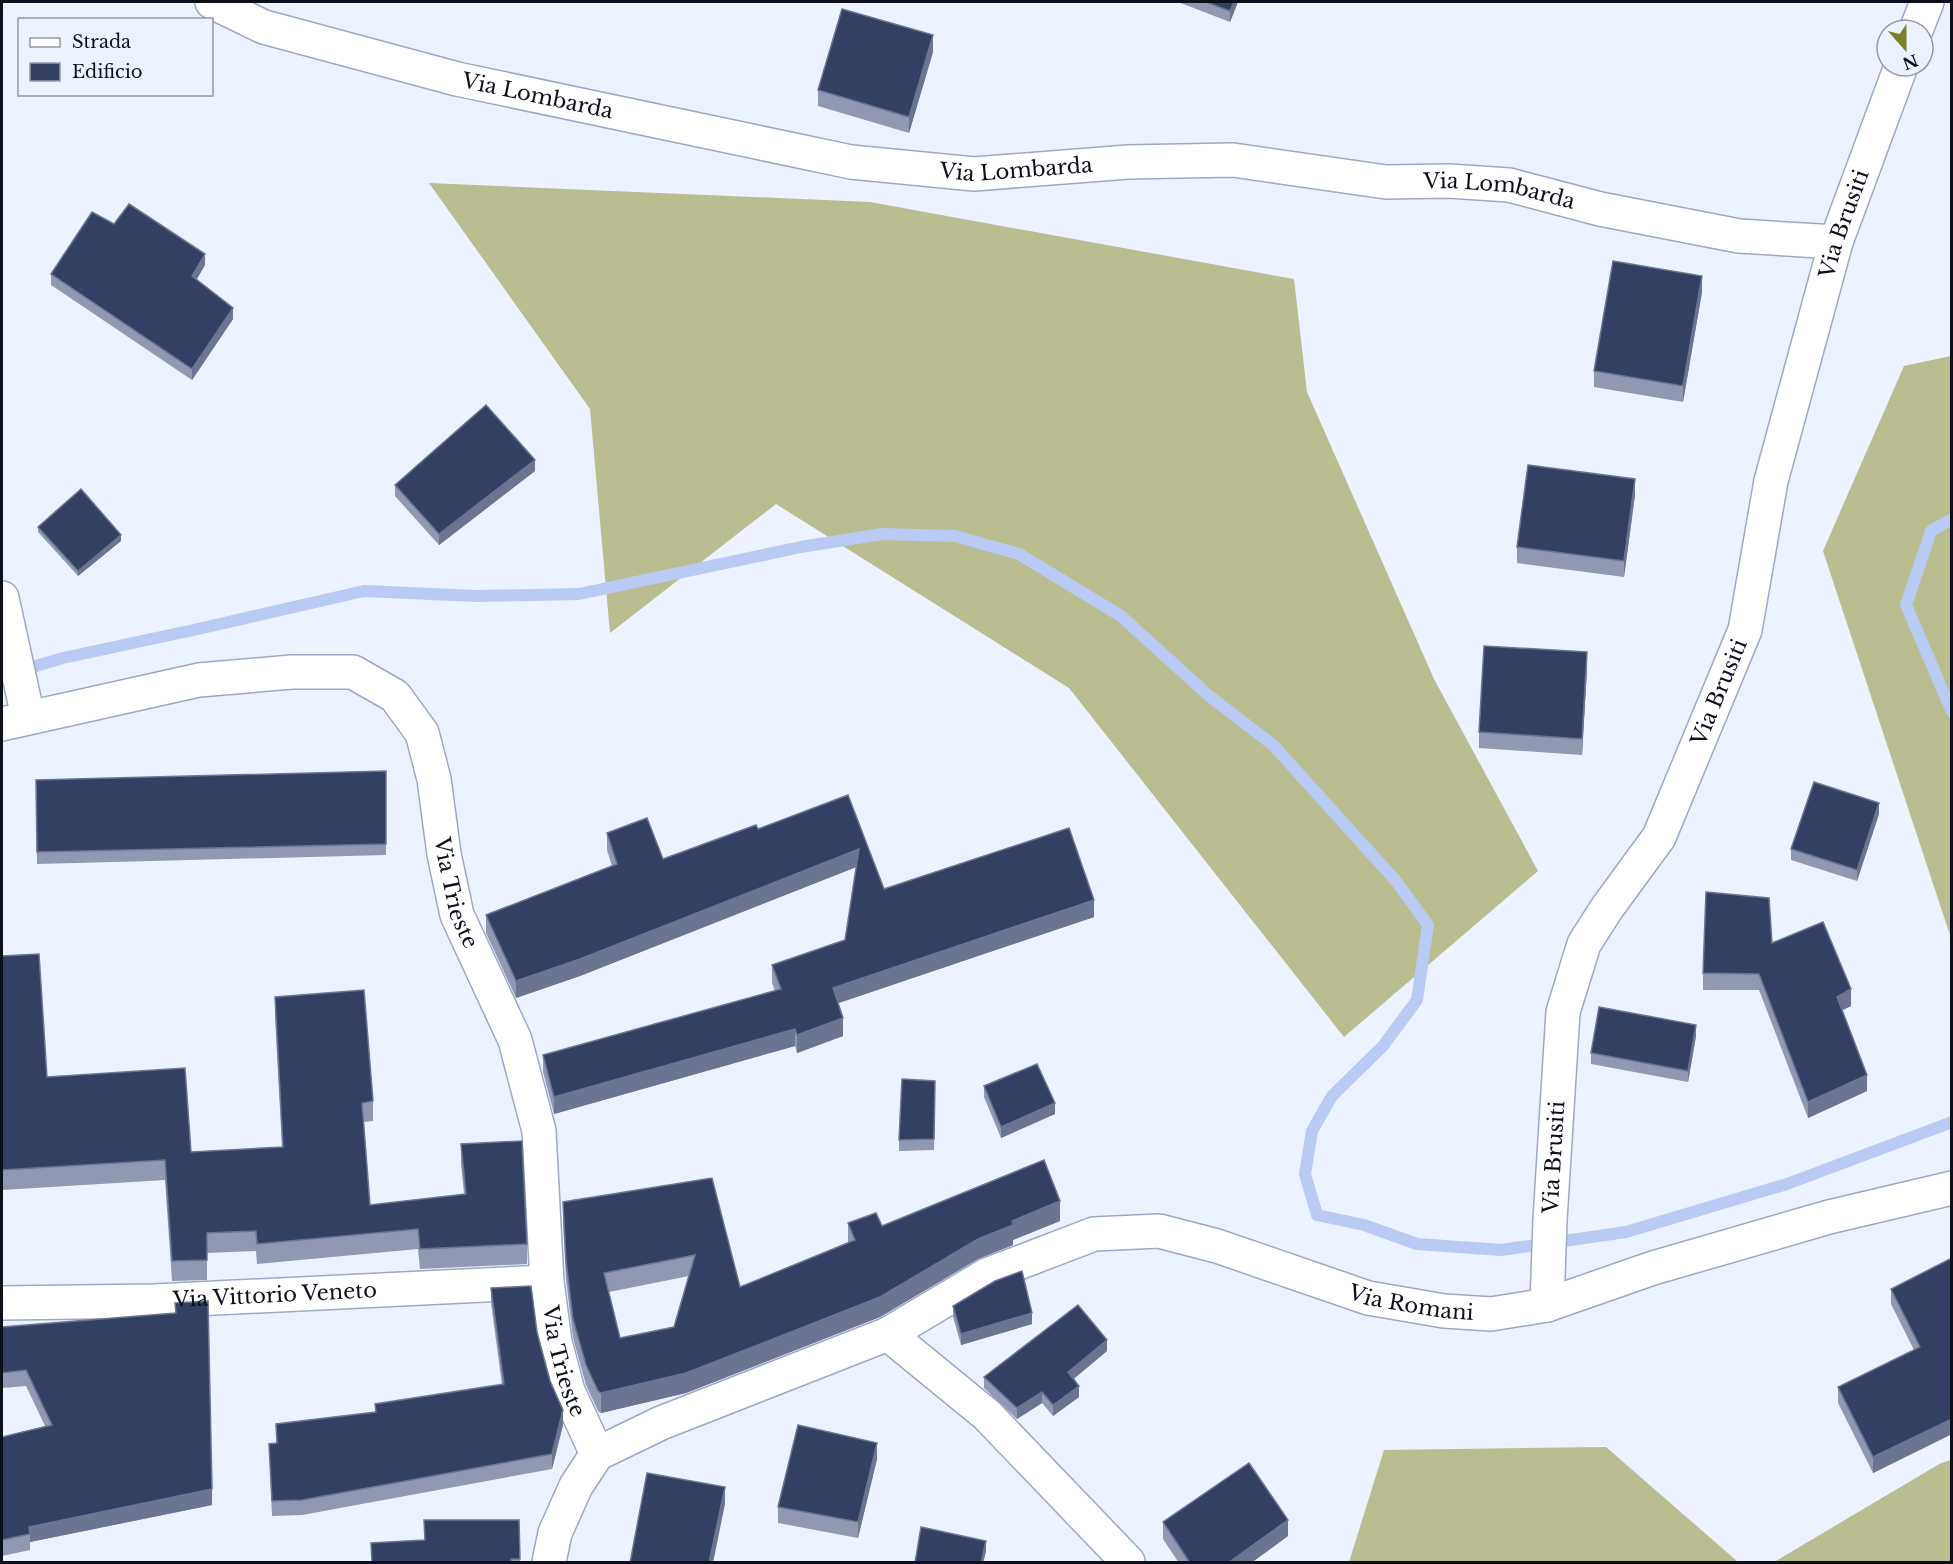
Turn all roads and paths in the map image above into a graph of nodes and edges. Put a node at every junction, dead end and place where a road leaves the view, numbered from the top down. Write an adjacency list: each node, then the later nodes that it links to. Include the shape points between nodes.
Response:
1 (212, 2): 5 (street, Via Lombarda, via 264,27 457,79 851,162 974,174 1128,162 1233,160 1386,182 1509,185 1600,209 1739,236)
2 (1927, 2): 3 (street)
3 (1921, 18)
4 (1897, 78): 5 (street, Via Brusiti)
5 (1836, 242): 11 (street, Via Brusiti, via 1771,481 1745,630 1659,837 1584,944 1563,1012)
6 (2, 598): 7 (street)
7 (6, 637): 8 (street)
8 (15, 721): 10 (street, Via Trieste, via 199,680 292,672 353,672 395,696 422,733 458,915 515,1040 539,1131)
9 (1952, 1188): 11 (street, Via Romani, via 1829,1217)
10 (547, 1282): 12 (street, Via Vittorio Veneto, via 154,1301); 14 (street, Via Trieste, via 555,1342 568,1391)
11 (1548, 1297): 13 (street, Via Romani, via 1491,1314 1444,1311 1368,1298 1217,1246 1159,1231 1094,1234 987,1275)
12 (2, 1303)
13 (888, 1334): 14 (street, Via Romani, via 661,1423); 16 (street, via 987,1415)
14 (597, 1454): 15 (street, via 576,1486 555,1533)
15 (549, 1563)
16 (1128, 1563)

